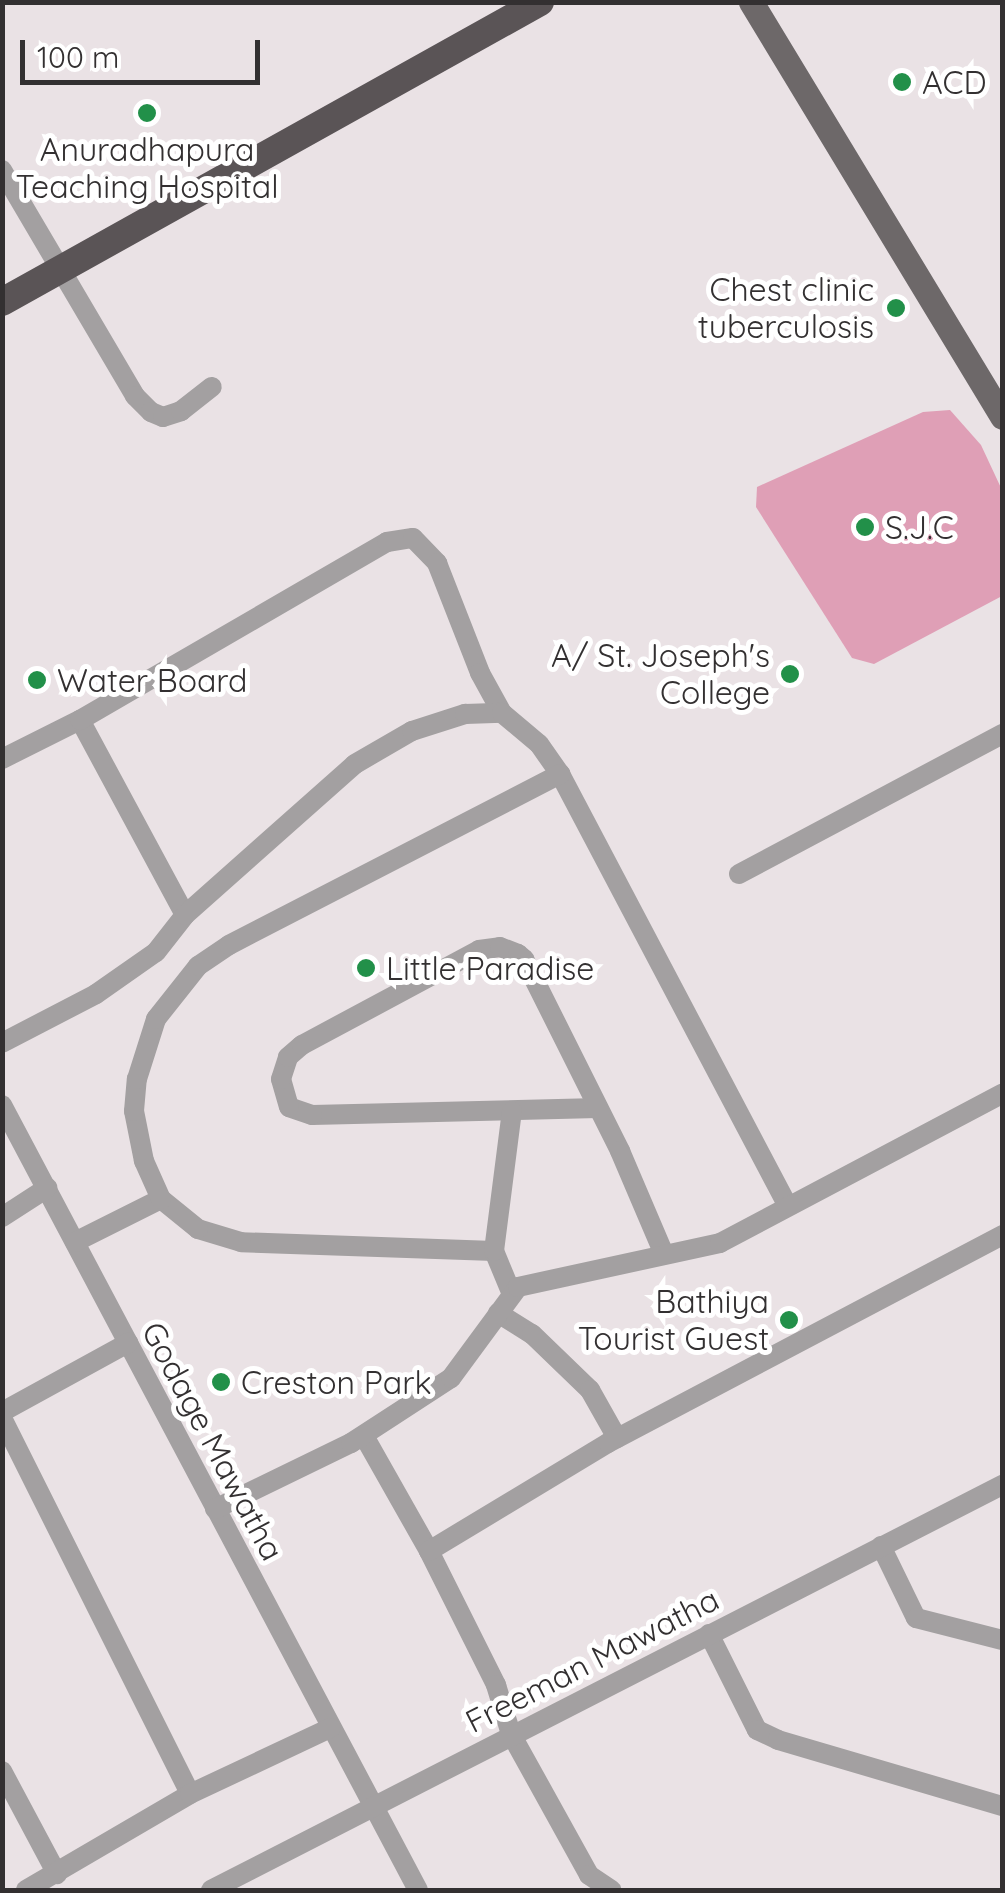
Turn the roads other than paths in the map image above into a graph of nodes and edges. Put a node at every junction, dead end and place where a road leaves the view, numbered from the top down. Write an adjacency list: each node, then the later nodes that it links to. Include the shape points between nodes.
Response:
1 (540, 2): 4 (highway)
2 (752, 2): 7 (main road)
3 (2, 170): 4 (street)
4 (63, 271): 5 (highway); 6 (street, via 150,412 164,417 181,411)
5 (2, 302)
6 (212, 387)
7 (1002, 417)
8 (502, 712): 9 (street, via 437,563 413,538 388,542); 12 (street, via 539,744); 14 (street, via 465,714 412,731 355,764)
9 (80, 720): 11 (street); 14 (street)
10 (1002, 734): 13 (street)
11 (2, 760)
12 (560, 774): 21 (street, via 229,945 173,992 145,1045 134,1111 144,1162); 22 (street)
13 (739, 874)
14 (185, 915): 15 (street, via 156,952 111,984)
15 (2, 1043)
16 (1002, 1094): 22 (street)
17 (2, 1104): 20 (street, Godage Mawatha)
18 (598, 1108): 19 (street); 19 (street, via 524,959 500,947 479,950 302,1045 288,1057 281,1079 284,1100 302,1114); 27 (street)
19 (512, 1111): 26 (street)
20 (47, 1188): 23 (street); 25 (street, Godage Mawatha)
21 (161, 1199): 25 (street); 26 (street, via 198,1229 241,1242)
22 (788, 1206): 27 (street, via 720,1243)
23 (2, 1217)
24 (1002, 1234): 33 (street)
25 (75, 1242): 30 (street, Godage Mawatha)
26 (494, 1252): 28 (street)
27 (664, 1254): 28 (street)
28 (511, 1292): 29 (street)
29 (498, 1313): 32 (street, via 452,1378); 33 (street, via 532,1334 590,1390)
30 (128, 1343): 31 (street); 35 (street, Godage Mawatha)
31 (2, 1415): 43 (street)
32 (364, 1436): 35 (street); 37 (street)
33 (617, 1438): 37 (street)
34 (1002, 1485): 36 (street, Freeman Mawatha)
35 (216, 1510): 40 (street, Godage Mawatha)
36 (882, 1546): 38 (street, Freeman Mawatha); 39 (street, via 916,1618)
37 (429, 1551): 41 (street, via 496,1685)
38 (709, 1634): 41 (street, Freeman Mawatha); 45 (street, via 757,1730)
39 (1002, 1640)
40 (330, 1728): 43 (street); 44 (street, Godage Mawatha)
41 (511, 1734): 44 (street, Freeman Mawatha); 50 (street, via 589,1875)
42 (2, 1772): 46 (street)
43 (190, 1794): 46 (street)
44 (372, 1806): 48 (street, Freeman Mawatha); 49 (street, Godage Mawatha)
45 (1002, 1806)
46 (57, 1874): 47 (street)
47 (26, 1890)
48 (211, 1890)
49 (418, 1890)
50 (611, 1890)

